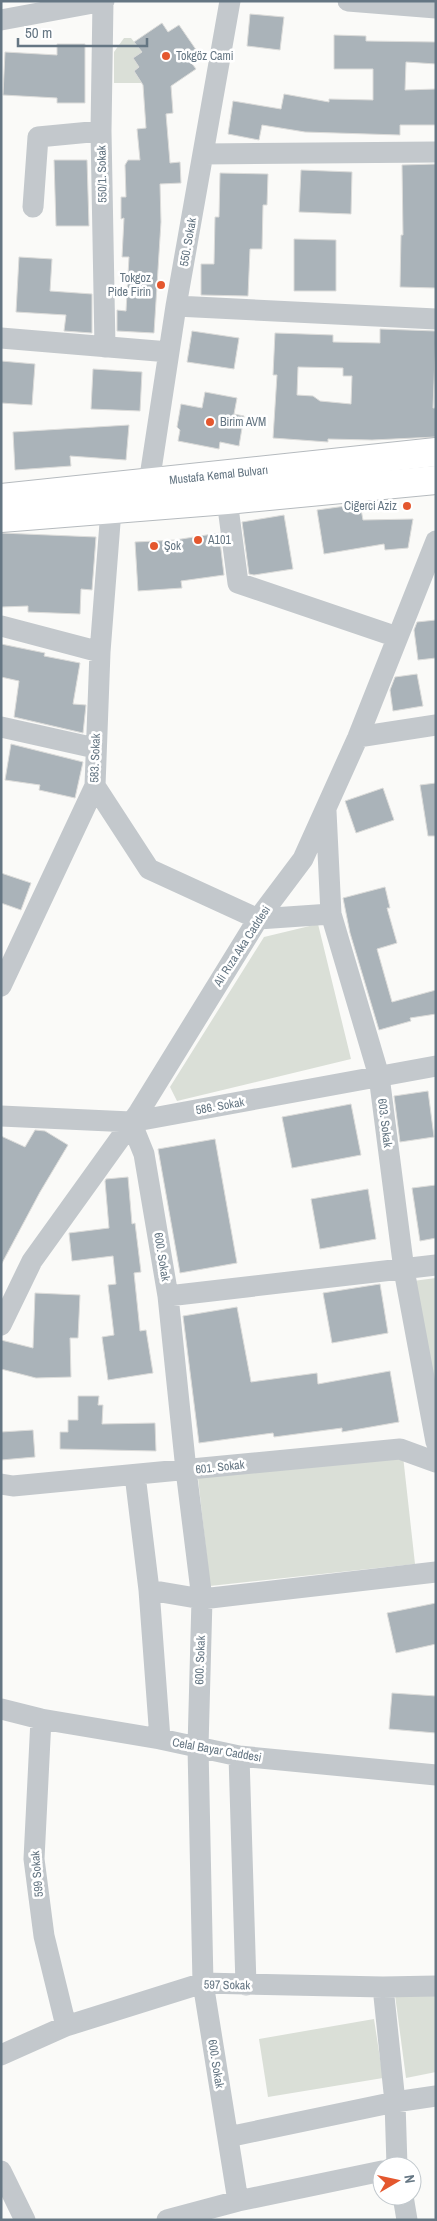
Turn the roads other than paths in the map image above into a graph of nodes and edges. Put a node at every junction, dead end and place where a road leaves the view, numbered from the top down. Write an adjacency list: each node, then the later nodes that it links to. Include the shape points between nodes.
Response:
1 (103, 1): 5 (street); 8 (street, 550/1. Sokak)
2 (230, 1): 10 (street, 550. Sokak)
3 (348, 1): 4 (street)
4 (380, 3): 6 (street)
5 (31, 8): 7 (street)
6 (436, 8)
7 (1, 20)
8 (101, 131): 11 (street, via 38,137); 15 (street, 550/1. Sokak)
9 (436, 152): 10 (street)
10 (204, 154): 12 (street, 550. Sokak)
11 (33, 207)
12 (176, 306): 13 (street); 16 (street, 550. Sokak)
13 (436, 319)
14 (1, 338): 15 (street)
15 (105, 347): 16 (street)
16 (169, 352): 19 (street, 550. Sokak)
17 (436, 452): 19 (main road, Mustafa Kemal Bulvarı)
18 (436, 480): 21 (main road, Mustafa Kemal Bulvarı)
19 (150, 483): 20 (main road, Mustafa Kemal Bulvarı)
20 (1, 498)
21 (227, 500): 22 (main road, Mustafa Kemal Bulvarı); 26 (street, via 238,583)
22 (111, 510): 23 (main road, Mustafa Kemal Bulvarı); 27 (street, 583. Sokak)
23 (1, 518)
24 (436, 541): 26 (street, Ali Rıza Aka Caddesi)
25 (1, 626): 27 (street)
26 (397, 637): 30 (street, Ali Rıza Aka Caddesi)
27 (100, 652): 31 (street, 583. Sokak)
28 (436, 725): 30 (street)
29 (1, 727): 31 (street)
30 (358, 737): 33 (street, Ali Rıza Aka Caddesi)
31 (95, 748): 32 (street, 583. Sokak)
32 (94, 786): 35 (street, via 149,868); 36 (street, 583. Sokak)
33 (326, 808): 34 (street, 603. Sokak); 35 (street, Ali Rıza Aka Caddesi, via 303,859)
34 (331, 914): 35 (street); 38 (street, 603. Sokak)
35 (258, 919): 40 (street, Ali Rıza Aka Caddesi)
36 (1, 986)
37 (436, 1066): 38 (street, 586. Sokak)
38 (379, 1076): 40 (street, 586. Sokak); 42 (street, 603. Sokak)
39 (1, 1116): 40 (street, 586. Sokak)
40 (132, 1122): 43 (street, 600. Sokak, via 144,1154); 44 (street, Ali Rıza Aka Caddesi, via 32,1261)
41 (436, 1265): 42 (street)
42 (404, 1270): 43 (street); 45 (street, 603. Sokak)
43 (168, 1296): 47 (street, 600. Sokak)
44 (1, 1325)
45 (436, 1442)
46 (436, 1462): 47 (street, 601. Sokak, via 400,1449)
47 (186, 1470): 48 (street, 601. Sokak); 52 (street, 600. Sokak)
48 (135, 1475): 49 (street, 601. Sokak, via 13,1486); 51 (street)
49 (1, 1484)
50 (436, 1572): 52 (street)
51 (149, 1590): 52 (street); 55 (street)
52 (202, 1599): 56 (street, 600. Sokak)
53 (1, 1709): 54 (street, Celal Bayar Caddesi)
54 (41, 1719): 55 (street, Celal Bayar Caddesi); 63 (street, 599 Sokak, via 34,1859 44,1936)
55 (160, 1739): 56 (street, Celal Bayar Caddesi)
56 (198, 1747): 57 (street, Celal Bayar Caddesi); 59 (street, 600. Sokak)
57 (239, 1756): 58 (street, Celal Bayar Caddesi); 60 (street)
58 (436, 1775)
59 (203, 1983): 60 (street, 597 Sokak); 63 (street, 597 Sokak); 67 (street, 600. Sokak)
60 (246, 1985): 62 (street, 597 Sokak)
61 (436, 1986): 62 (street, 597 Sokak)
62 (383, 1987): 66 (street)
63 (66, 2026): 64 (street, 597 Sokak)
64 (1, 2055)
65 (436, 2096): 66 (street)
66 (396, 2102): 67 (street); 68 (street)
67 (228, 2137): 71 (street, 600. Sokak)
68 (397, 2156)
69 (1, 2172): 73 (street)
70 (372, 2173): 71 (street)
71 (238, 2201): 74 (street)
72 (405, 2206): 75 (street)
73 (25, 2220)
74 (167, 2220)
75 (407, 2220)

